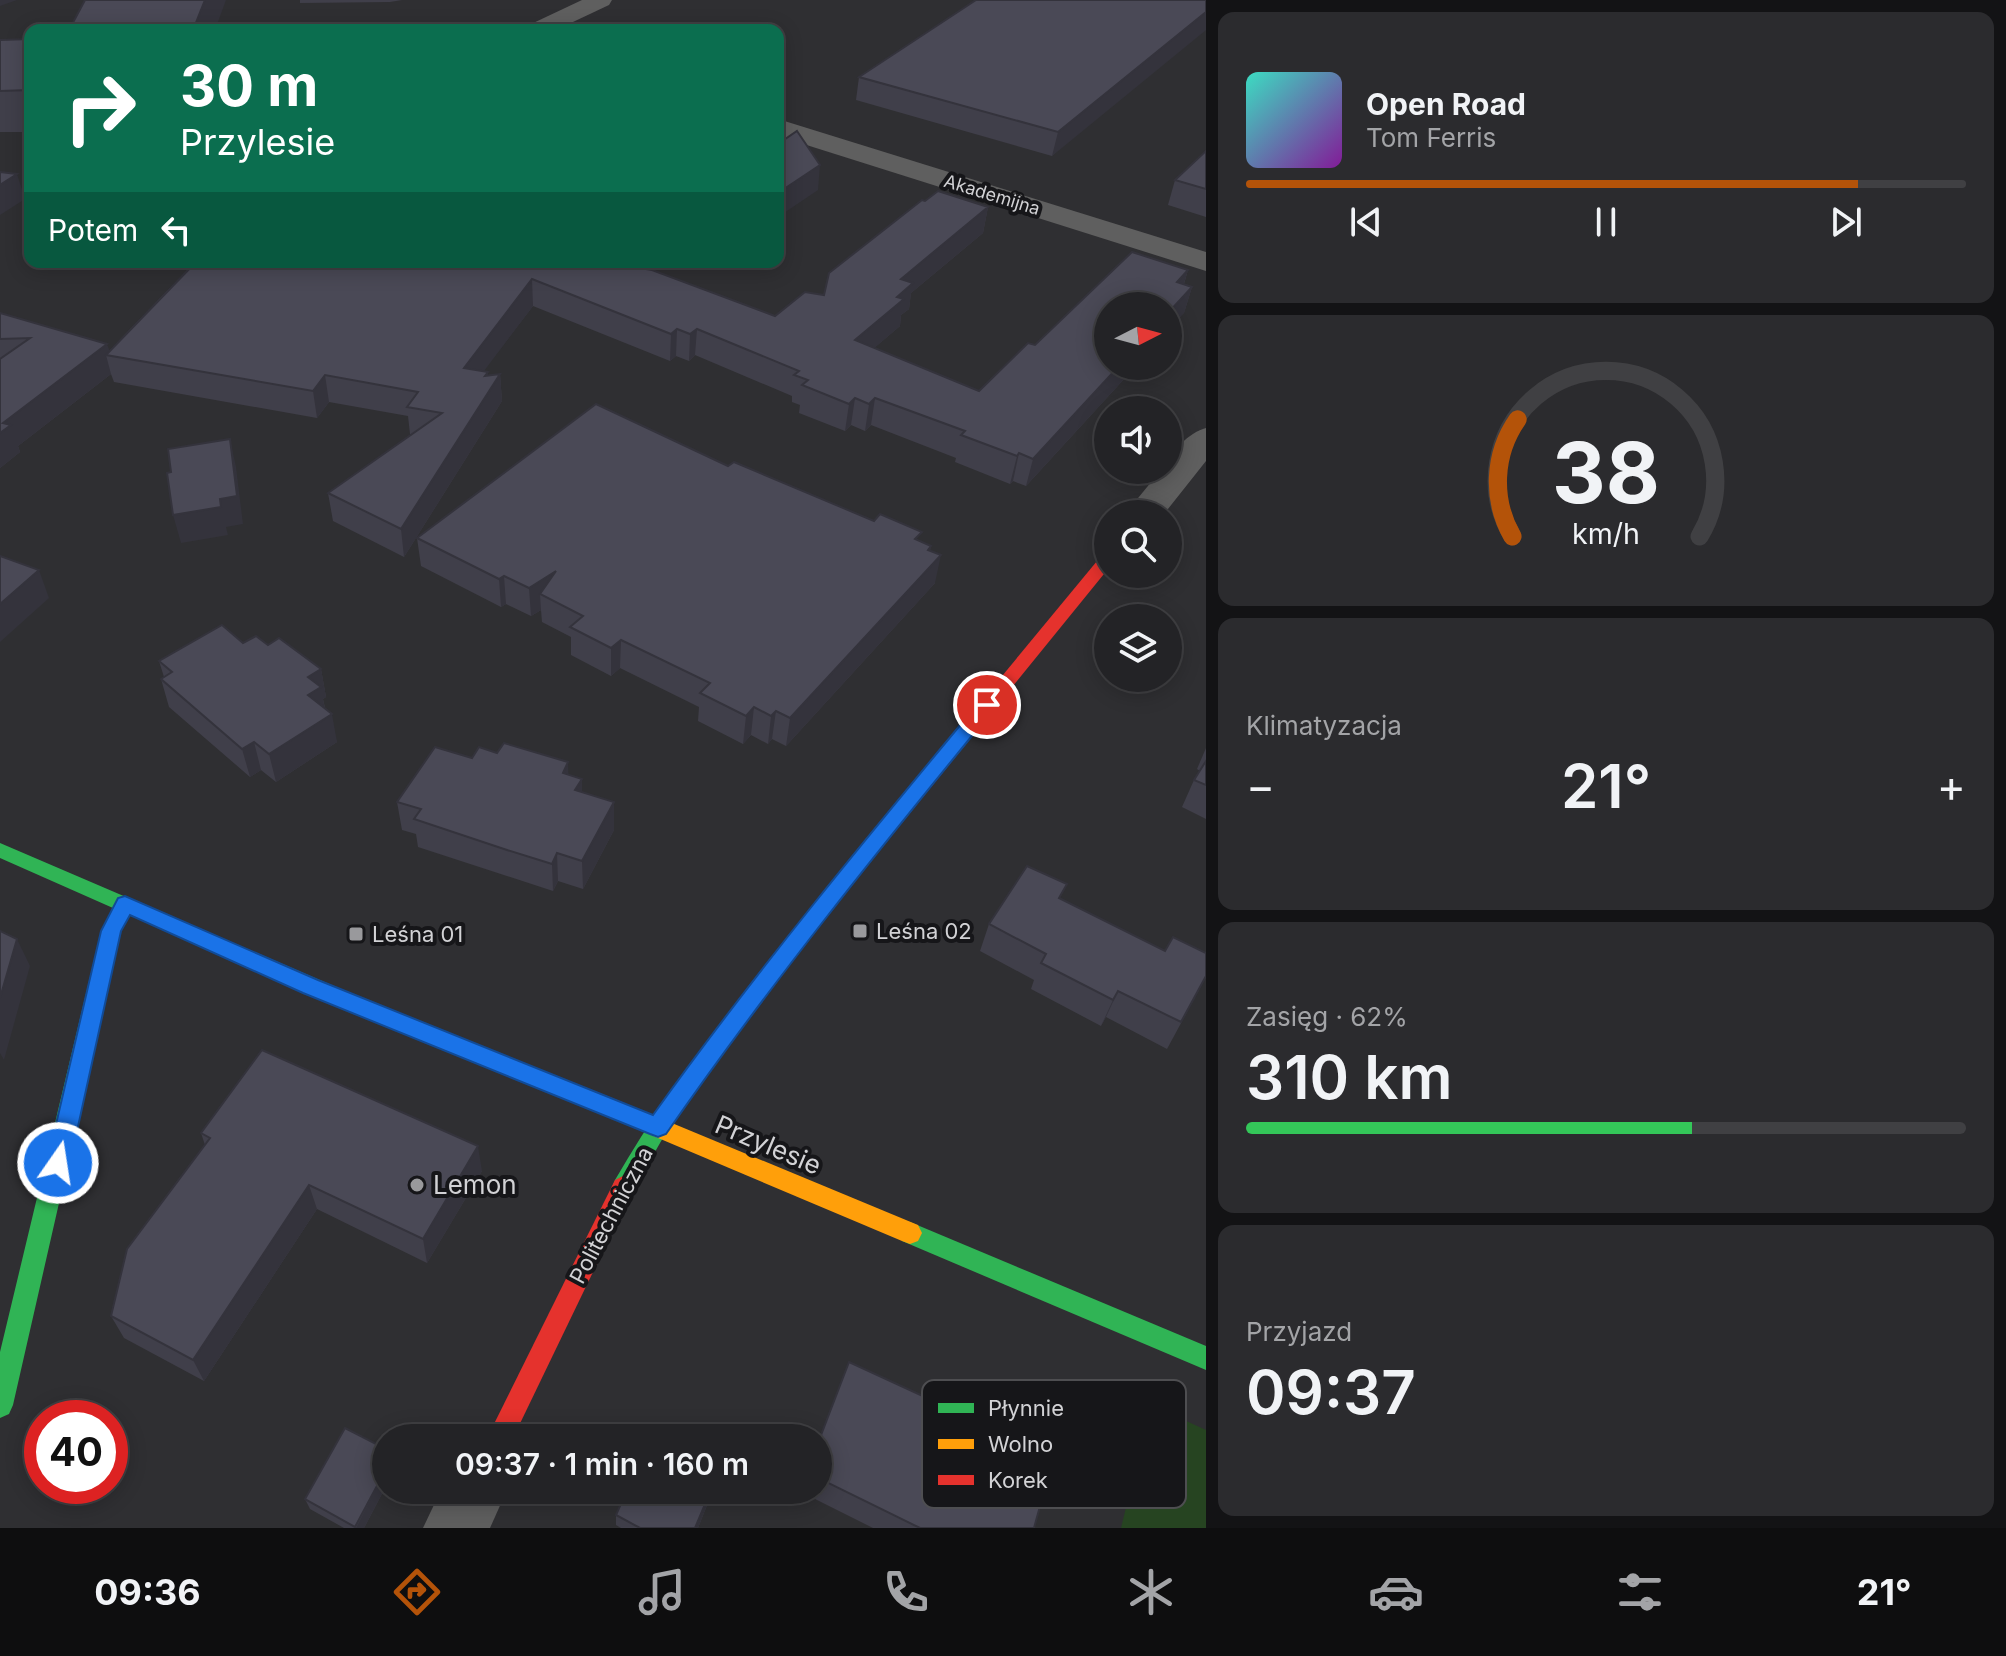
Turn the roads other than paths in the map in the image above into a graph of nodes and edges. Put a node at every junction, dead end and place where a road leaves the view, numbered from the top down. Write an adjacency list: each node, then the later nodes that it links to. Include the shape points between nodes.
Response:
1 (601, 0): 2 (street)
2 (550, 24)
3 (784, 129): 4 (street, Akademijna)
4 (1206, 262)
5 (1206, 438): 6 (street)
6 (1155, 500)
7 (1094, 576): 10 (street, Politechniczna, via 850,871)
8 (0, 850): 9 (street, Przylesie)
9 (125, 904): 10 (street, Przylesie, via 324,992); 12 (street, via 111,931)
10 (658, 1127): 11 (street, Przylesie); 13 (street, Politechniczna, via 611,1209)
11 (1206, 1358)
12 (0, 1405)
13 (507, 1424)
14 (468, 1504): 15 (street)
15 (456, 1528)

